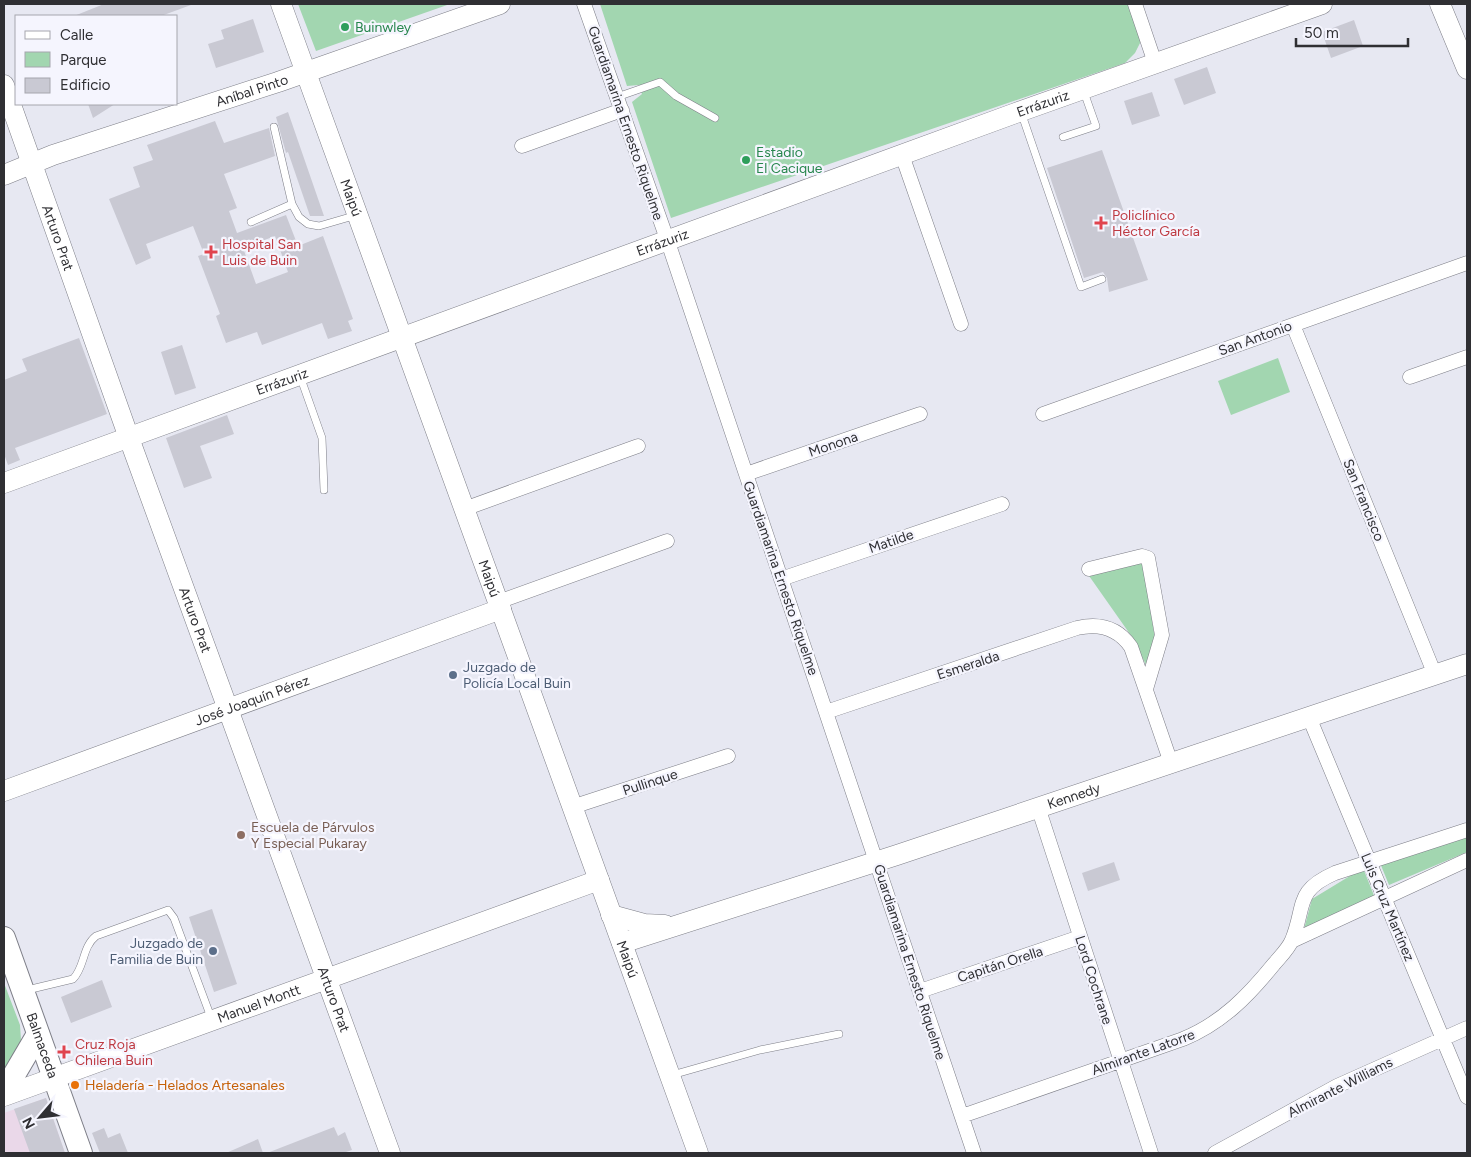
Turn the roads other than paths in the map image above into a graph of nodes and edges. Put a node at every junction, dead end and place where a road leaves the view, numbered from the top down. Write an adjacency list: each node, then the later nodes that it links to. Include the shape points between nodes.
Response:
1 (281, 4): 9 (street, Maipú)
2 (500, 4): 9 (street, Aníbal Pinto)
3 (584, 4): 12 (street, Guardiamarina Ernesto Riquelme)
4 (1135, 4): 8 (street)
5 (1322, 4): 8 (street, Errázuriz)
6 (1440, 4): 7 (street)
7 (1465, 57)
8 (1155, 64): 11 (street, Errázuriz)
9 (306, 72): 19 (street, Aníbal Pinto); 22 (street, Maipú)
10 (4, 85): 19 (street, Arturo Prat)
11 (1083, 89): 13 (street, Errázuriz); 16 (lane, via 1096,126)
12 (619, 104): 14 (lane, via 660,82 676,96); 17 (street); 24 (street, Guardiamarina Ernesto Riquelme)
13 (1021, 111): 18 (street, Errázuriz); 26 (lane, via 1081,287)
14 (715, 118)
15 (274, 126): 21 (lane)
16 (1063, 137)
17 (522, 146)
18 (902, 155): 24 (street, Errázuriz); 27 (street)
19 (32, 164): 20 (street, Aníbal Pinto); 35 (street, Arturo Prat)
20 (4, 174)
21 (292, 204): 22 (lane, via 299,217 313,225 331,224); 23 (lane)
22 (358, 215): 29 (street, Maipú)
23 (251, 222)
24 (668, 242): 29 (street, Errázuriz); 37 (street, Guardiamarina Ernesto Riquelme)
25 (1467, 263): 28 (street, San Antonio)
26 (1102, 280)
27 (961, 324)
28 (1293, 325): 34 (street, San Antonio); 47 (street, San Francisco)
29 (402, 338): 31 (street, Errázuriz); 41 (street, Maipú)
30 (1467, 357): 32 (street)
31 (300, 375): 35 (street, Errázuriz); 39 (lane, via 322,438)
32 (1410, 377)
33 (920, 414): 37 (street, Monona)
34 (1043, 414)
35 (129, 438): 38 (street, Errázuriz); 49 (street, Arturo Prat)
36 (638, 446): 41 (street)
37 (746, 474): 44 (street, Guardiamarina Ernesto Riquelme)
38 (4, 483)
39 (324, 490)
40 (1002, 504): 44 (street, Matilde)
41 (464, 509): 45 (street, Maipú)
42 (667, 541): 45 (street)
43 (1089, 569): 48 (street, via 1142,556 1148,558 1162,635)
44 (781, 579): 50 (street, Guardiamarina Ernesto Riquelme)
45 (499, 606): 49 (street, José Joaquín Pérez); 55 (street, Maipú)
46 (1467, 664): 47 (street, Kennedy)
47 (1435, 675): 51 (street, Kennedy)
48 (1146, 689): 50 (street, Esmeralda, via 1126,640 1111,629 1094,626 1077,628); 53 (street)
49 (229, 709): 54 (street, José Joaquín Pérez); 69 (street, Arturo Prat)
50 (826, 712): 58 (street, Guardiamarina Ernesto Riquelme)
51 (1309, 717): 53 (street, Kennedy); 60 (street, Luis Cruz Martínez)
52 (728, 756): 55 (street, Pullinque)
53 (1171, 763): 56 (street, Kennedy)
54 (4, 791)
55 (572, 807): 61 (street, Maipú)
56 (1038, 808): 58 (street, Kennedy); 65 (street, Lord Cochrane)
57 (1467, 830): 60 (street, Almirante Latorre)
58 (876, 860): 64 (street, Kennedy); 71 (street, Guardiamarina Ernesto Riquelme)
59 (1467, 860): 62 (street, Almirante Latorre)
60 (1369, 861): 62 (street, Luis Cruz Martínez); 67 (street, Almirante Latorre, via 1327,876 1312,887 1301,902)
61 (599, 880): 63 (street, Maipú); 69 (street, Manuel Montt)
62 (1384, 898): 67 (street, Almirante Latorre); 76 (street, Luis Cruz Martínez)
63 (611, 914): 64 (street, Kennedy, via 644,924); 68 (street, Maipú)
64 (680, 924): 68 (street, Kennedy)
65 (1080, 937): 71 (street, Capitán Orella); 77 (street, Lord Cochrane)
66 (4, 938): 70 (main road, Balmaceda)
67 (1292, 941): 77 (street, Almirante Latorre, via 1259,983 1224,1017 1198,1033)
68 (622, 943): 78 (street, Maipú)
69 (327, 979): 72 (street, Manuel Montt); 85 (street, Arturo Prat)
70 (23, 991): 72 (lane, via 73,979 81,968 88,942 96,936 168,910 174,918); 74 (main road, Balmaceda)
71 (920, 991): 83 (street, Guardiamarina Ernesto Riquelme)
72 (212, 1020): 79 (street, Manuel Montt)
73 (1467, 1028): 76 (street, Almirante Williams)
74 (38, 1034): 79 (main road, Balmaceda); 80 (main road)
75 (839, 1034): 78 (lane, via 760,1050)
76 (1443, 1038): 82 (street, Luis Cruz Martínez); 89 (street, Almirante Williams, via 1337,1086)
77 (1120, 1061): 83 (street, Almirante Latorre); 88 (street, Lord Cochrane)
78 (670, 1076): 86 (street, Maipú)
79 (54, 1078): 81 (street, Manuel Montt); 84 (main road, Balmaceda)
80 (4, 1092)
81 (4, 1096)
82 (1467, 1097)
83 (962, 1116): 87 (street, Guardiamarina Ernesto Riquelme)
84 (81, 1153)
85 (390, 1153)
86 (697, 1153)
87 (974, 1153)
88 (1151, 1153)
89 (1215, 1153)

